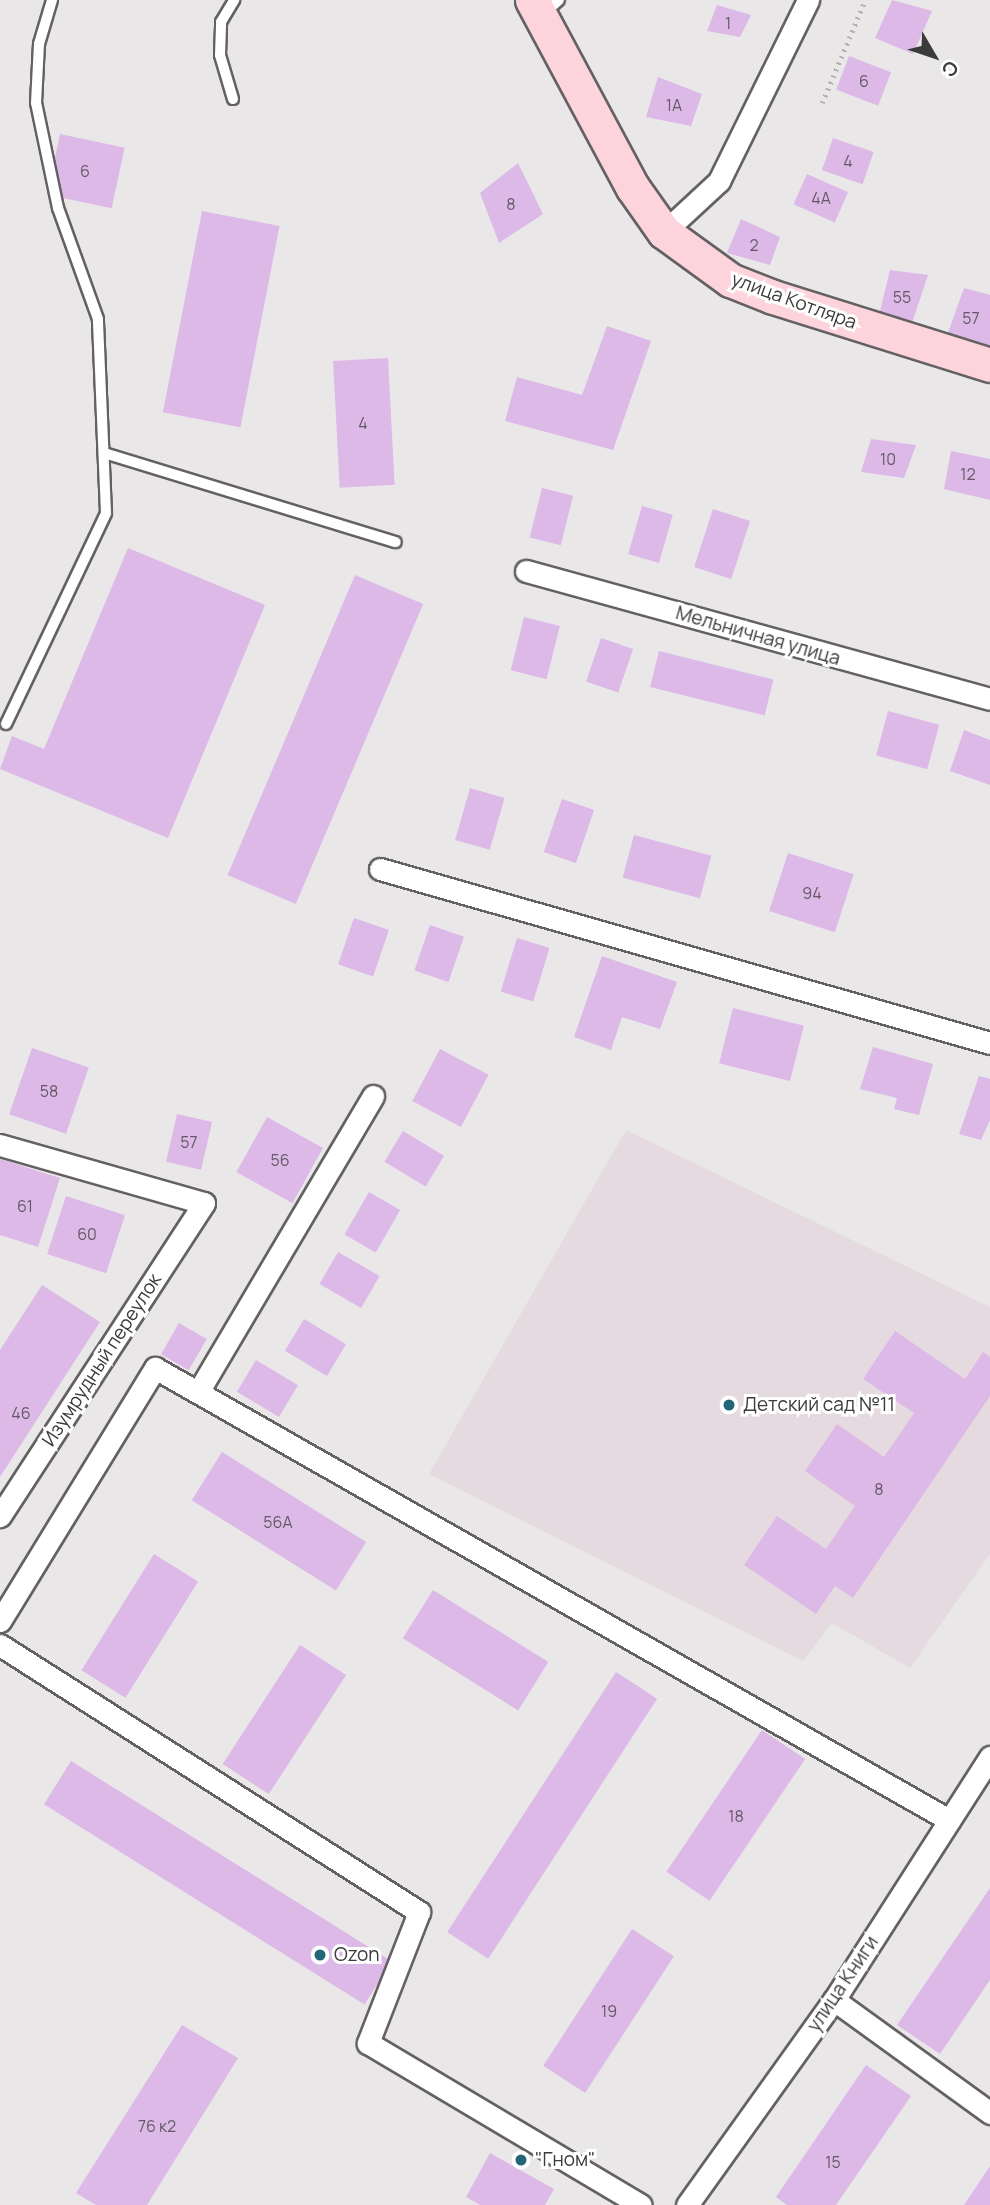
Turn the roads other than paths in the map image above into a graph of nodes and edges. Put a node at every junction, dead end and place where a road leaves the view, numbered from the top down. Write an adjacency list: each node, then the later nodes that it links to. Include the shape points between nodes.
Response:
1 (52, 0): 8 (lane, via 40,44 36,103 58,208 98,319)
2 (234, 0): 5 (lane, via 221,22 220,55)
3 (808, 0): 6 (street, via 719,181)
4 (544, 5): 6 (main road, улица Котляра, via 633,188)
5 (233, 99)
6 (664, 232): 7 (main road, улица Котляра, via 730,280 773,298)
7 (990, 365)
8 (104, 453): 9 (lane); 12 (lane, via 105,525)
9 (396, 542)
10 (526, 571): 11 (street, Мельничная улица)
11 (990, 699)
12 (6, 724)
13 (380, 869): 14 (street)
14 (990, 1043)
15 (373, 1096): 17 (street)
16 (0, 1145): 18 (street, Изумрудный переулок, via 204,1203)
17 (198, 1392): 19 (street, via 155,1368); 22 (street)
18 (0, 1516)
19 (0, 1621)
20 (0, 1645): 25 (street, via 419,1912 368,2043)
21 (990, 1757): 22 (street, улица Книги)
22 (950, 1820): 23 (street, улица Книги)
23 (834, 2000): 24 (street); 26 (street, улица Книги)
24 (990, 2113)
25 (641, 2205)
26 (687, 2205)

